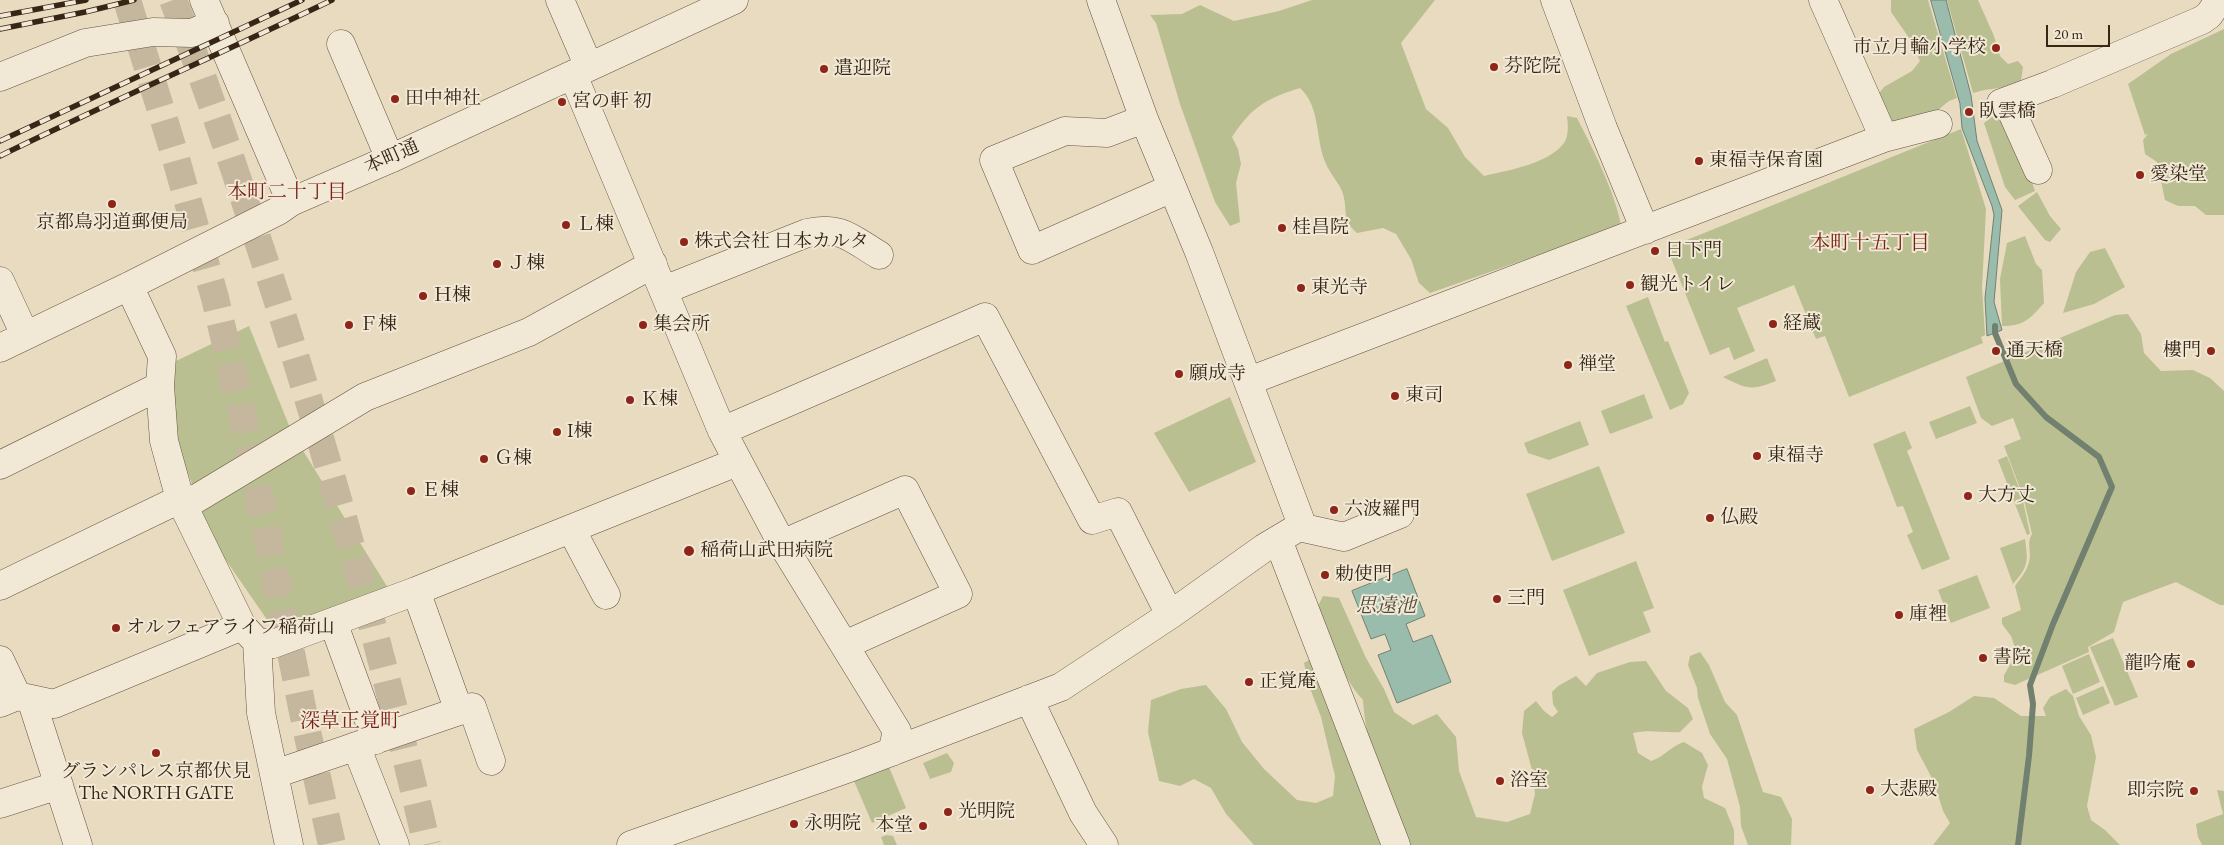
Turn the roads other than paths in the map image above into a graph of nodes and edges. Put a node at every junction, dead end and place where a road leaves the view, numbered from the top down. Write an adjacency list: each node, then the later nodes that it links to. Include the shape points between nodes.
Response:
1 (560, 0): 9 (street)
2 (734, 0): 9 (street, 本町通)
3 (1101, 0): 11 (street)
4 (1555, 0): 18 (street)
5 (1823, 0): 13 (street)
6 (2219, 0): 15 (street, via 2202,20 2004,102)
7 (209, 12): 10 (street, via 192,33 153,32 85,43); 17 (street)
8 (341, 44): 14 (street)
9 (581, 71): 14 (street, 本町通); 20 (street)
10 (0, 77)
11 (1144, 119): 16 (street); 16 (street, via 1108,133 1065,131 994,160 1032,250)
12 (1938, 124): 13 (street)
13 (1884, 138): 18 (street)
14 (390, 159): 17 (street, 本町通)
15 (2038, 170)
16 (1172, 188): 26 (street)
17 (291, 202): 22 (street, 本町通)
18 (1646, 230): 26 (street)
19 (879, 255): 23 (street, via 838,231 821,230)
20 (653, 264): 23 (street); 31 (street, via 529,332 365,397)
21 (0, 281): 24 (street)
22 (129, 286): 24 (street, 本町通); 27 (street, via 162,356)
23 (664, 290): 28 (street)
24 (25, 335): 25 (street, 本町通)
25 (0, 348)
26 (1249, 381): 34 (street, via 1301,522)
27 (160, 386): 29 (street); 31 (street, via 164,441)
28 (722, 431): 30 (street); 39 (street, via 985,317 1092,520 1118,512)
29 (3, 457)
30 (737, 462): 33 (street); 35 (street)
31 (182, 502): 36 (street); 41 (street)
32 (1400, 514): 34 (street, via 1344,537)
33 (571, 529): 37 (street); 38 (street)
34 (1289, 533): 39 (street); 58 (street)
35 (782, 544): 42 (street); 42 (street, via 905,490 958,594)
36 (0, 586)
37 (416, 591): 40 (street); 46 (street)
38 (606, 595)
39 (1170, 615): 45 (street, via 1060,688)
40 (332, 622): 41 (street, via 273,644); 47 (street)
41 (250, 634): 44 (street, via 54,704); 50 (street, via 261,713)
42 (845, 645): 48 (street, via 897,731)
43 (0, 660): 44 (street)
44 (16, 699): 51 (street)
45 (1029, 700): 48 (street); 57 (street, via 1083,813)
46 (459, 711): 47 (street); 49 (street, via 472,707)
47 (366, 743): 50 (street); 55 (street)
48 (892, 752): 56 (street)
49 (491, 761)
50 (275, 774): 54 (street)
51 (59, 785): 52 (street); 53 (street)
52 (0, 804)
53 (78, 845)
54 (290, 845)
55 (396, 845)
56 (632, 845)
57 (1104, 845)
58 (1396, 845)

